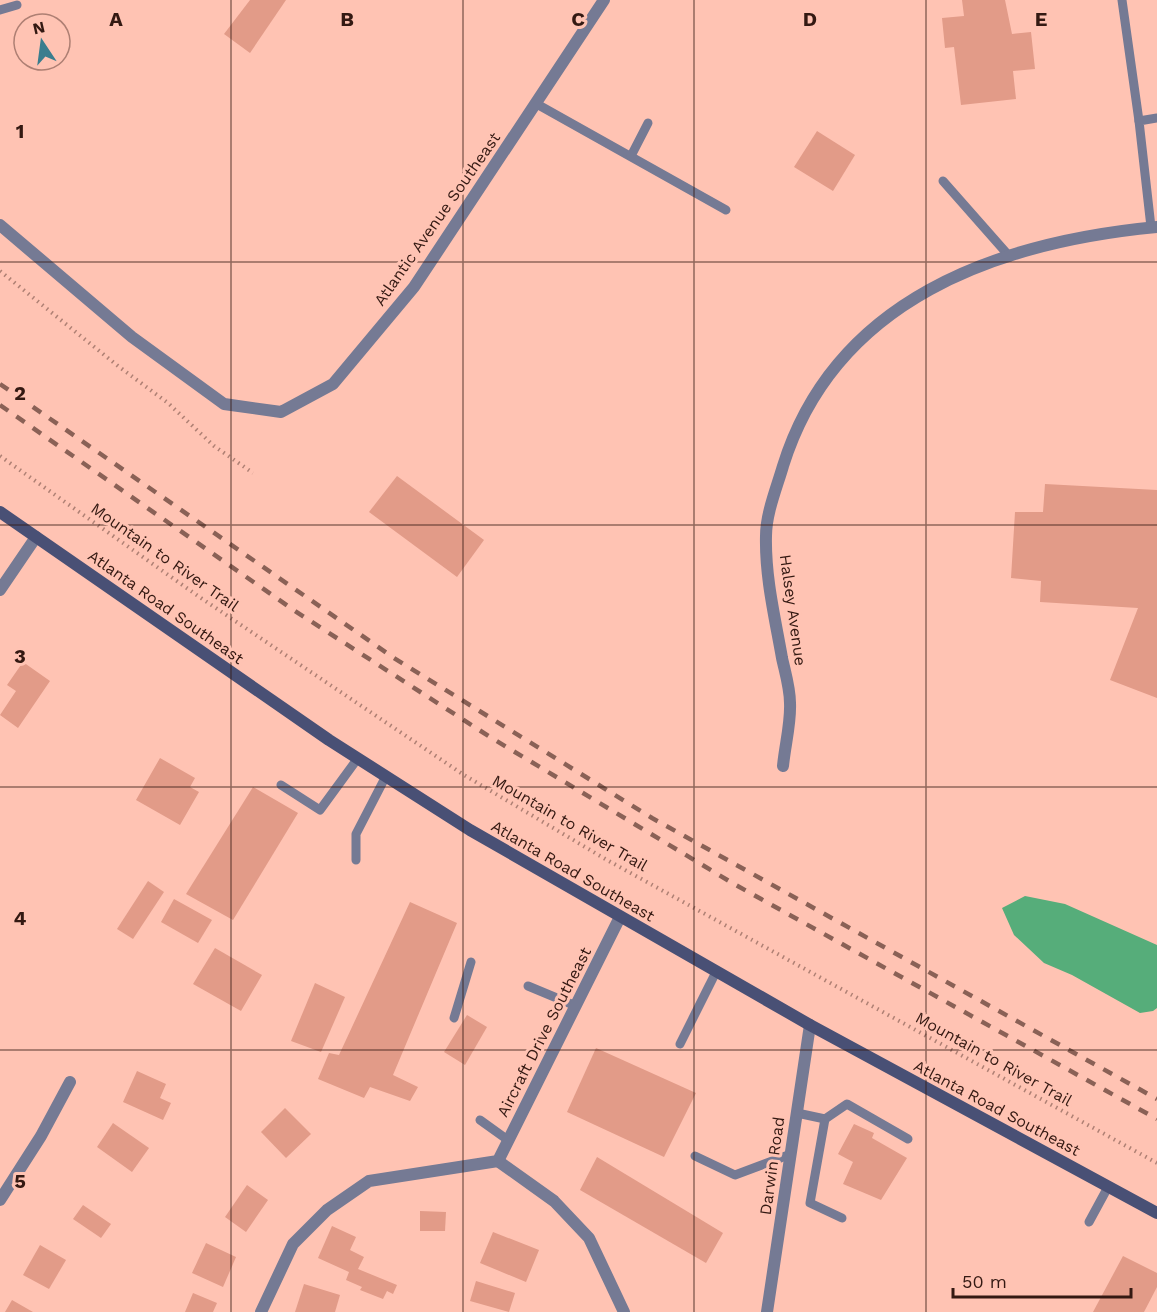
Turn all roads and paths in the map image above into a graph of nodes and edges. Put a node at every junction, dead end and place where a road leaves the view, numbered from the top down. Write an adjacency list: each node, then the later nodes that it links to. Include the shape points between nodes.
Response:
1 (604, 0): 5 (street, Atlantic Avenue Southeast)
2 (1122, 0): 7 (lane)
3 (17, 5): 4 (lane)
4 (0, 10)
5 (535, 103): 9 (lane); 12 (street, Atlantic Avenue Southeast, via 414,287 354,361 333,384 281,412 224,404 132,337)
6 (1157, 118): 7 (lane)
7 (1139, 121): 13 (lane)
8 (648, 123): 9 (lane)
9 (630, 156): 11 (lane)
10 (943, 181): 14 (lane)
11 (726, 210)
12 (0, 225)
13 (1154, 227): 14 (street, Halsey Avenue, via 1120,230)
14 (1010, 257): 22 (street, Halsey Avenue, via 978,265 927,290 862,336 810,403 791,441 766,535 771,598 790,702)
15 (0, 271): 17 (path, via 168,403 214,446)
16 (0, 456): 43 (path, Mountain to River Trail, via 198,596 464,775 607,860)
17 (253, 472)
18 (0, 512): 19 (main road, Atlanta Road Southeast)
19 (36, 537): 20 (street); 21 (main road, Atlanta Road Southeast)
20 (0, 590)
21 (358, 758): 23 (main road, Atlanta Road Southeast); 24 (lane, via 320,810)
22 (783, 766)
23 (386, 776): 25 (lane, via 356,834); 26 (main road, Atlanta Road Southeast)
24 (281, 785)
25 (356, 860)
26 (620, 917): 28 (main road, Atlanta Road Southeast); 30 (street, Aircraft Drive Southeast)
27 (471, 962): 31 (lane)
28 (716, 972): 32 (main road, Atlanta Road Southeast); 33 (lane)
29 (528, 986): 30 (lane)
30 (576, 1006): 39 (street, Aircraft Drive Southeast)
31 (454, 1018)
32 (810, 1025): 35 (street, Darwin Road); 44 (main road, Atlanta Road Southeast)
33 (680, 1044)
34 (70, 1082): 45 (street)
35 (797, 1113): 36 (lane); 40 (street, Darwin Road)
36 (825, 1119): 38 (lane, via 847,1104); 47 (lane, via 810,1203)
37 (480, 1120): 39 (lane)
38 (908, 1139)
39 (508, 1140): 42 (street, Aircraft Drive Southeast)
40 (791, 1154): 41 (lane, via 735,1175); 51 (street, Darwin Road)
41 (695, 1156)
42 (498, 1161): 49 (street, via 369,1180 327,1210 293,1244); 50 (street, via 554,1201 589,1238)
43 (1157, 1163)
44 (1108, 1187): 46 (main road, Atlanta Road Southeast); 48 (lane)
45 (0, 1200)
46 (1157, 1213)
47 (842, 1218)
48 (1089, 1222)
49 (261, 1312)
50 (624, 1312)
51 (767, 1312)

